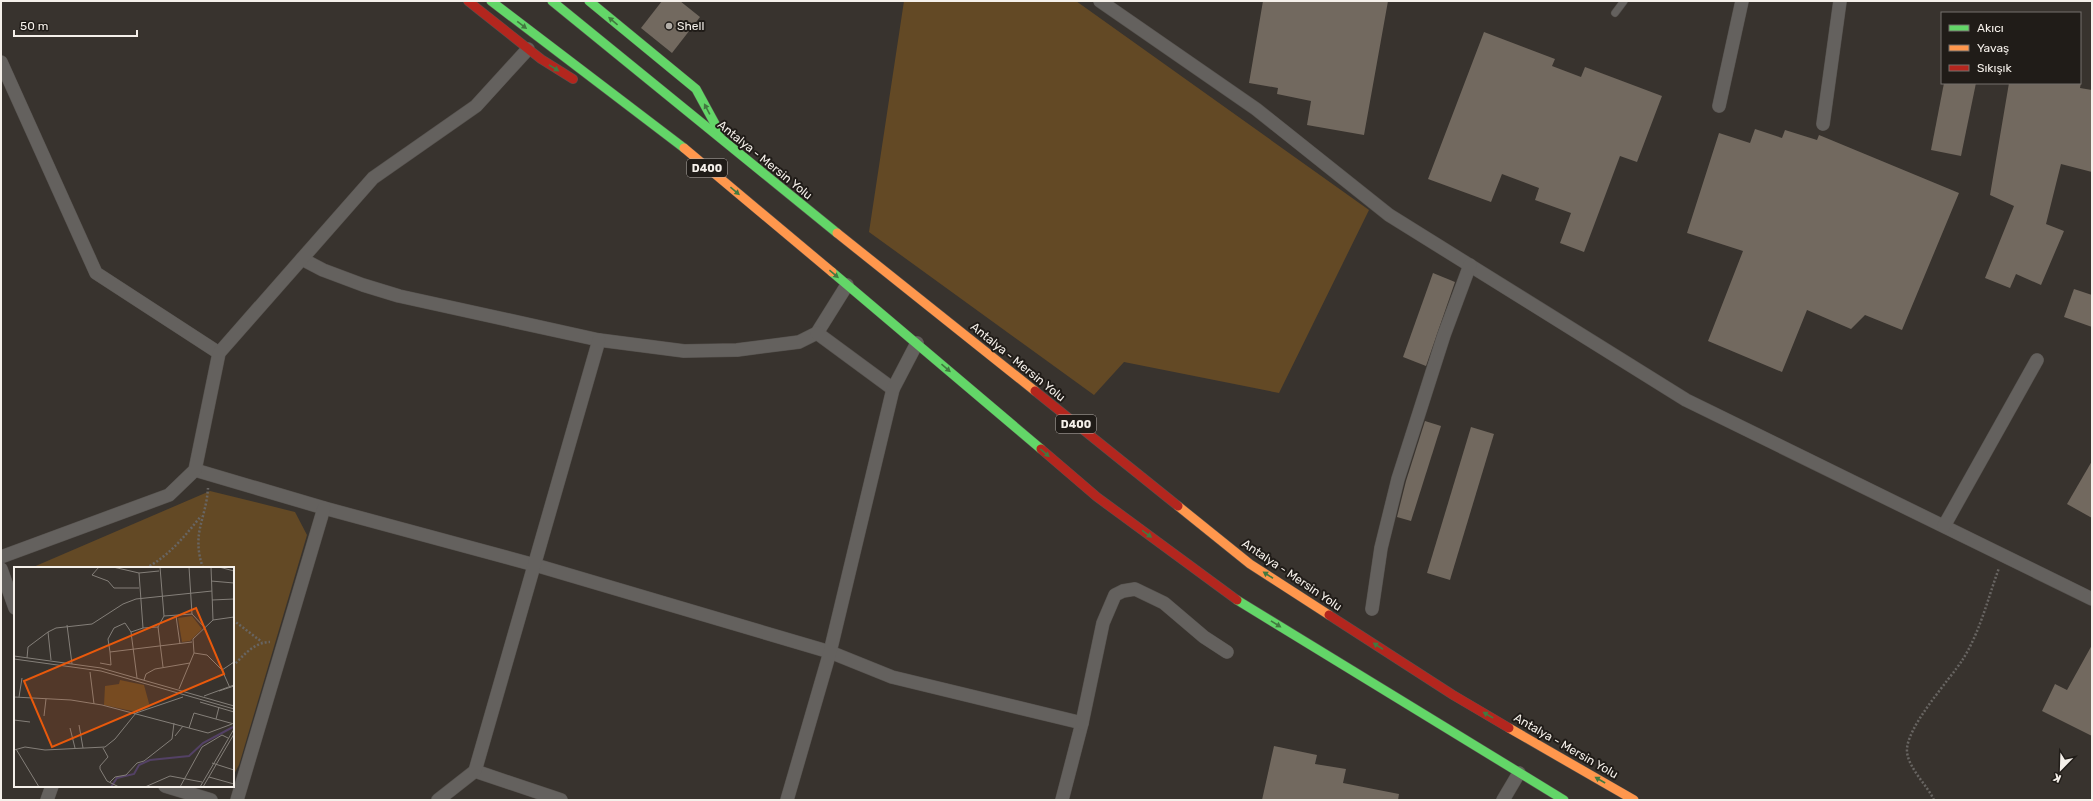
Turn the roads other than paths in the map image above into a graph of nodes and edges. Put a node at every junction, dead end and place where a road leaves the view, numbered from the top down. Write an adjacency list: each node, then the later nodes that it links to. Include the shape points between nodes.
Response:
1 (468, 1): 10 (highway)
2 (491, 1): 17 (highway, D400, one-way to 17)
3 (552, 1): 16 (highway, Antalya - Mersin Yolu / D400)
4 (589, 1): 16 (highway, one-way to 4, via 696,89)
5 (1100, 1): 19 (street, via 1256,109 1389,215)
6 (1624, 1): 9 (lane)
7 (1742, 1): 14 (street)
8 (1840, 1): 15 (street)
9 (1615, 13)
10 (528, 49): 12 (highway, one-way to 12); 18 (street, via 476,106 373,178)
11 (1, 62): 24 (street, via 96,273)
12 (580, 84)
13 (600, 97): 17 (highway)
14 (1719, 106)
15 (1823, 124)
16 (725, 143): 52 (highway, Antalya - Mersin Yolu / D400, one-way to 16, via 1453,695 1250,564)
17 (687, 151): 20 (highway, D400, one-way to 20)
18 (302, 259): 22 (street, via 323,270 399,296); 24 (street)
19 (1470, 266): 29 (street, via 1686,400); 35 (street, via 1444,335 1398,479 1381,548)
20 (847, 285): 21 (street); 23 (highway, D400)
21 (816, 333): 22 (street, via 799,342 737,350 684,351); 26 (street)
22 (599, 340): 31 (street)
23 (917, 343): 26 (street); 40 (highway, D400, one-way to 40, via 1097,497 1235,599)
24 (219, 352): 27 (street)
25 (2037, 360): 29 (street)
26 (893, 390): 36 (street)
27 (195, 470): 28 (street); 30 (street, via 169,495)
28 (324, 508): 31 (street); 45 (street)
29 (1944, 526): 33 (street)
30 (1, 557)
31 (534, 565): 36 (street); 39 (street)
32 (1, 569): 34 (street)
33 (2092, 599)
34 (14, 605)
35 (1372, 609)
36 (830, 652): 38 (street, via 892,677); 48 (street)
37 (1228, 652): 38 (street, via 1204,637 1164,603 1135,589 1123,591 1115,596 1103,623)
38 (1082, 723): 49 (street)
39 (475, 772): 46 (street); 47 (street)
40 (1519, 773): 50 (street); 51 (highway, D400)
41 (52, 787): 43 (street)
42 (168, 787): 44 (street)
43 (47, 800)
44 (211, 800)
45 (237, 800)
46 (438, 800)
47 (561, 800)
48 (787, 800)
49 (1062, 800)
50 (1503, 800)
51 (1564, 800)
52 (1634, 800)

